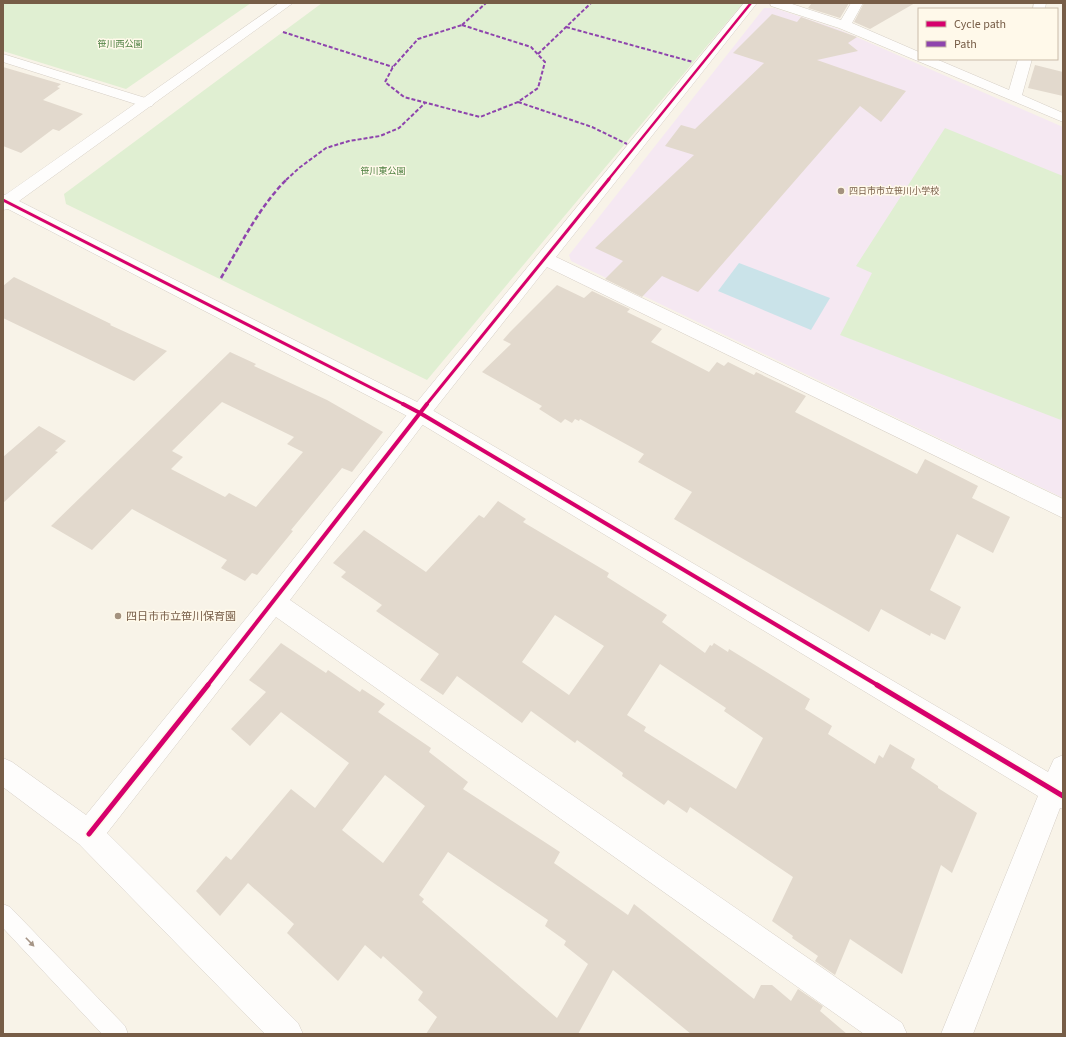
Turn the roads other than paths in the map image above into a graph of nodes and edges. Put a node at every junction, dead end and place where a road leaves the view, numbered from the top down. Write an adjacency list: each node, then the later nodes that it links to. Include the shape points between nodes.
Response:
1 (287, 3): 11 (street)
2 (751, 3): 14 (street)
3 (776, 3): 5 (street)
4 (857, 3): 5 (street)
5 (844, 25): 6 (street)
6 (918, 57)
7 (3, 58): 11 (street)
8 (926, 60): 10 (street)
9 (1025, 60): 10 (street)
10 (1014, 97): 12 (street)
11 (147, 103): 13 (street)
12 (1063, 118)
13 (4, 202): 15 (street)
14 (545, 258): 15 (street); 16 (street)
15 (420, 413): 17 (street); 19 (street)
16 (1063, 509)
17 (274, 602): 20 (street); 24 (street)
18 (3, 771): 20 (street)
19 (1060, 785): 25 (street)
20 (89, 834): 23 (street)
21 (3, 914): 22 (lane, one-way to 22)
22 (117, 1034)
23 (287, 1034)
24 (891, 1034)
25 (957, 1034)

